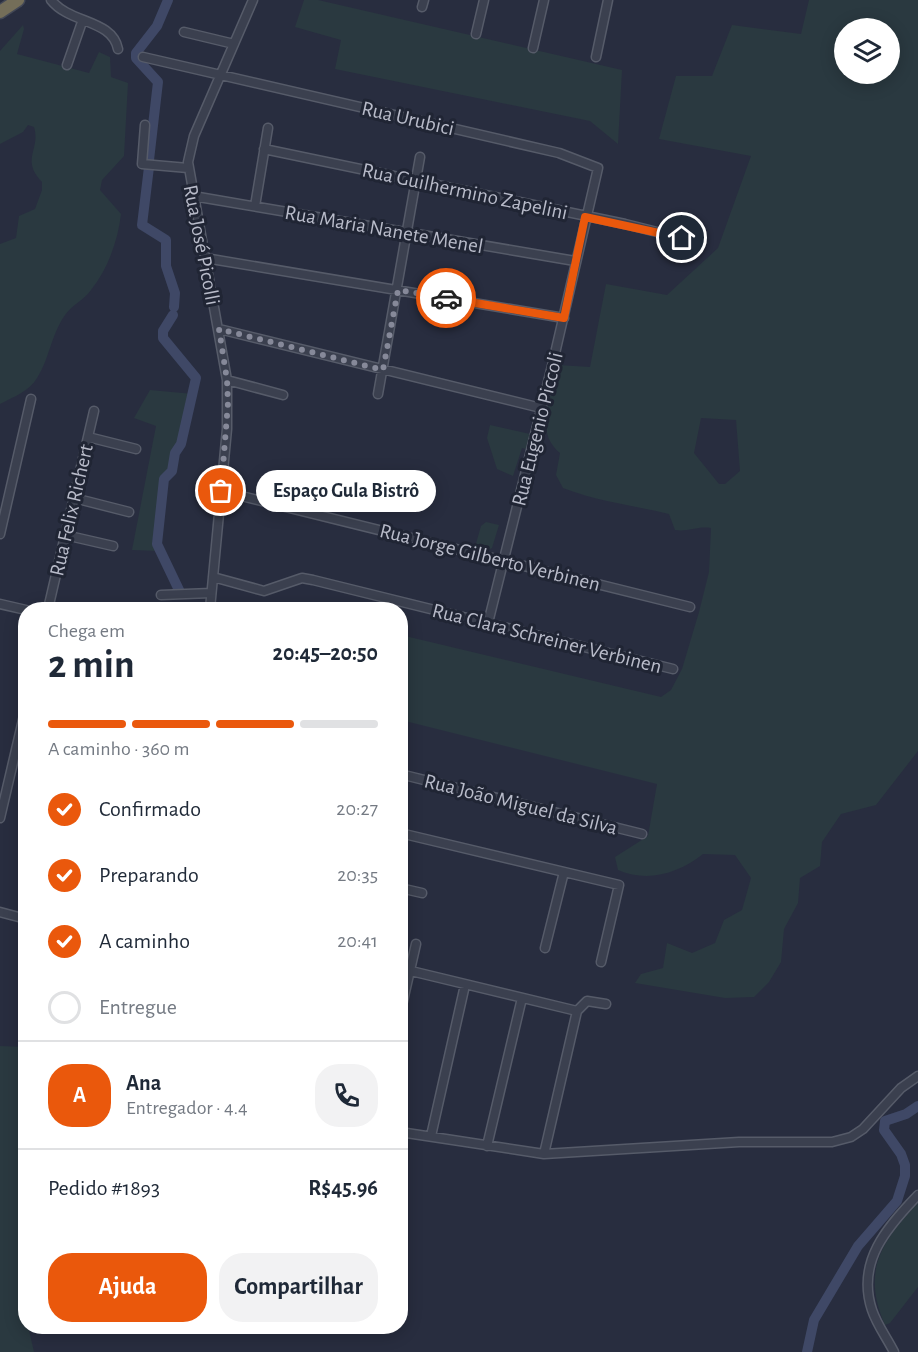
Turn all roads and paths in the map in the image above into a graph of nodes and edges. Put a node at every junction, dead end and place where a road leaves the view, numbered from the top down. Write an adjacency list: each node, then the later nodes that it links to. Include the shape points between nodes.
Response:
1 (18, 0): 7 (highway)
2 (51, 0): 8 (street, via 61,11)
3 (253, 0): 11 (street, Rua José Picolli)
4 (484, 0): 10 (street)
5 (544, 0): 13 (street)
6 (609, 0): 15 (street)
7 (0, 12)
8 (82, 22): 12 (street, via 109,31); 16 (street)
9 (184, 32): 11 (street)
10 (476, 34)
11 (234, 44): 17 (street, Rua José Picolli)
12 (118, 48)
13 (533, 48)
14 (143, 57): 17 (street, Rua Urubici)
15 (596, 57)
16 (67, 65)
17 (221, 74): 22 (street, Rua Urubici); 23 (street, Rua José Picolli, via 194,136)
18 (145, 125): 23 (street, via 142,164)
19 (268, 128): 20 (street)
20 (264, 149): 24 (street, Rua Guilhermino Zapelini); 26 (street)
21 (420, 157): 24 (street)
22 (596, 165): 27 (street, Rua Eugenio Piccoli, via 598,175)
23 (188, 168): 25 (street, Rua José Picolli)
24 (416, 180): 27 (street, Rua Guilhermino Zapelini); 28 (street)
25 (193, 196): 26 (street, Rua Maria Nanete Menel); 30 (street, Rua José Picolli)
26 (255, 206): 28 (street, Rua Maria Nanete Menel)
27 (585, 217): 29 (street, Rua Guilhermino Zapelini); 31 (street, Rua Eugenio Piccoli)
28 (408, 233): 31 (street, Rua Maria Nanete Menel); 32 (street)
29 (701, 243)
30 (205, 258): 32 (street); 34 (street, Rua José Picolli)
31 (575, 261): 33 (street, Rua Eugenio Piccoli)
32 (398, 290): 33 (street); 35 (street)
33 (564, 318): 40 (street, Rua Eugenio Piccoli)
34 (219, 329): 35 (street); 36 (street, Rua José Picolli)
35 (383, 370): 38 (street); 40 (street)
36 (227, 380): 37 (street); 44 (street, Rua José Picolli)
37 (283, 394)
38 (378, 394)
39 (31, 399): 48 (street)
40 (541, 408): 51 (street, Rua Eugenio Piccoli)
41 (94, 411): 42 (street, Rua Felix Richert)
42 (88, 435): 43 (street); 45 (street, Rua Felix Richert)
43 (136, 447)
44 (221, 491): 51 (street, Rua Jorge Gilberto Verbinen); 52 (street, Rua José Picolli)
45 (74, 496): 46 (street); 47 (street); 49 (street, Rua Felix Richert)
46 (115, 504)
47 (129, 512)
48 (0, 534)
49 (65, 535): 50 (street); 55 (street, Rua Felix Richert)
50 (113, 546)
51 (504, 561): 60 (street, Rua Jorge Gilberto Verbinen); 62 (street, Rua Eugenio Piccoli)
52 (213, 578): 53 (street, Rua José Picolli); 57 (street, Rua Clara Schreiner Verbinen, via 264,591 302,578)
53 (211, 593): 54 (street); 56 (street, Rua José Picolli)
54 (161, 596)
55 (50, 602)
56 (210, 602)
57 (403, 602)
58 (408, 603): 62 (street, Rua Clara Schreiner Verbinen)
59 (0, 604): 61 (street)
60 (690, 607)
61 (18, 608)
62 (488, 623): 63 (street, Rua Clara Schreiner Verbinen)
63 (673, 669)
64 (18, 741): 66 (street)
65 (0, 767): 66 (street)
66 (11, 770): 68 (street)
67 (408, 776): 69 (street, Rua João Miguel da Silva)
68 (0, 818)
69 (642, 834)
70 (408, 835): 71 (street)
71 (564, 872): 77 (street); 78 (street, via 619,885)
72 (408, 890): 73 (street)
73 (423, 893)
74 (0, 912): 75 (street)
75 (18, 917)
76 (416, 944): 79 (street)
77 (545, 948)
78 (601, 962)
79 (411, 971): 80 (street); 81 (street)
80 (408, 983)
81 (465, 985): 82 (street); 87 (street)
82 (522, 998): 84 (street); 88 (street)
83 (606, 1004): 84 (street, via 586,1001)
84 (577, 1011): 89 (street)
85 (918, 1076): 89 (street, via 900,1088 862,1129 841,1140)
86 (408, 1133): 87 (street)
87 (431, 1136): 88 (street)
88 (487, 1146): 89 (street)
89 (544, 1154)
90 (918, 1195): 91 (street, via 882,1235 868,1275 872,1309)
91 (894, 1352)

